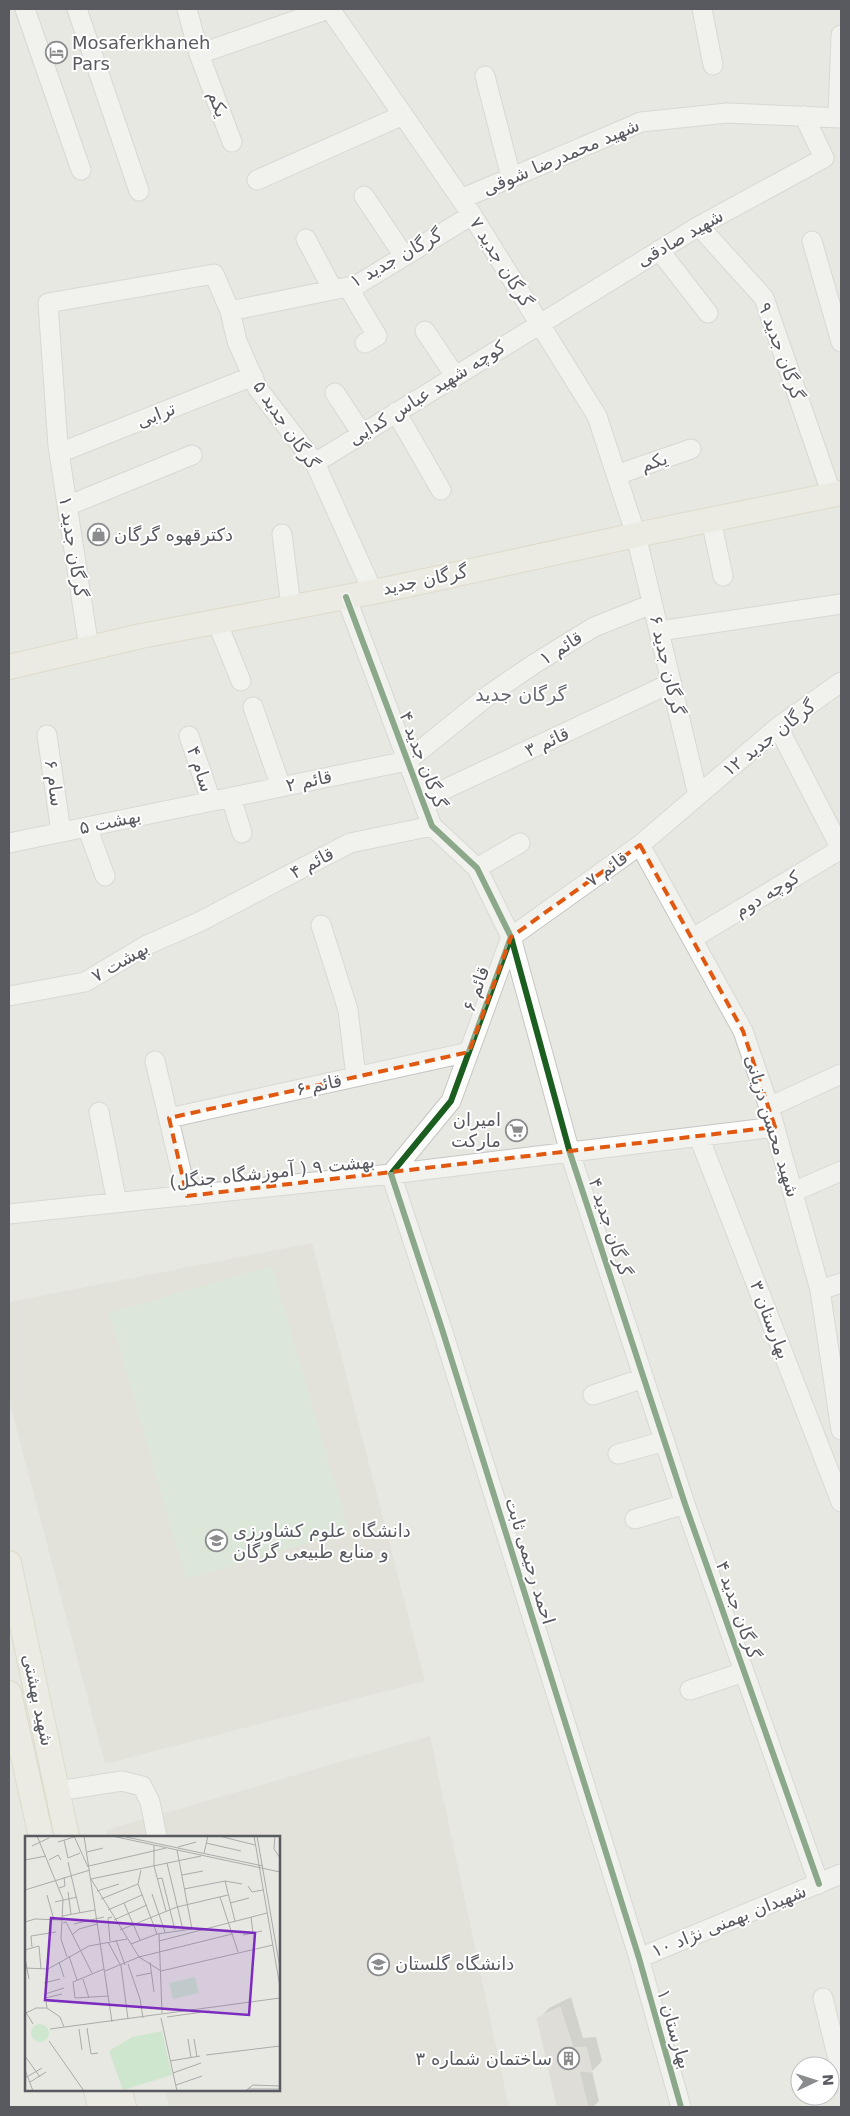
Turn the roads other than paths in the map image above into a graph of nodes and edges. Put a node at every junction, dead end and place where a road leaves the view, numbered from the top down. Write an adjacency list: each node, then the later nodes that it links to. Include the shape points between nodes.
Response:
1 (25, 9): 14 (street)
2 (77, 9): 17 (street)
3 (187, 9): 7 (street, یکم)
4 (329, 9): 7 (street); 10 (street, گرگان جدید ۷)
5 (702, 9): 8 (street)
6 (841, 37): 12 (street)
7 (199, 54): 13 (street, یکم)
8 (713, 65)
9 (485, 76): 15 (street)
10 (403, 115): 16 (street); 19 (street, گرگان جدید ۷)
11 (804, 116): 12 (street, شهید محمدرضا شوقی); 15 (street, شهید محمدرضا شوقی, via 727,114 641,122); 21 (street, شهید صادقی, via 824,158)
12 (840, 118)
13 (232, 142)
14 (80, 170)
15 (511, 177): 19 (street, شهید محمدرضا شوقی)
16 (257, 180)
17 (138, 191)
18 (364, 196): 25 (street)
19 (461, 199): 20 (street, گرگان جدید ۷)
20 (472, 215): 25 (street, گرگان جدید ۱); 30 (street, گرگان جدید ۷)
21 (699, 226): 24 (street, شهید صادقی); 45 (street, گرگان جدید ۹, via 764,298)
22 (306, 239): 26 (street)
23 (812, 241): 32 (street)
24 (659, 250): 29 (street); 30 (street, شهید صادقی)
25 (404, 256): 26 (street, گرگان جدید ۱, via 358,284)
26 (340, 288): 28 (street, گرگان جدید ۱); 33 (street, via 377,336)
27 (48, 303): 28 (street, گرگان جدید ۵, via 214,274); 40 (street, گرگان جدید ۱)
28 (230, 311): 34 (street, گرگان جدید ۵, via 237,340)
29 (708, 313)
30 (539, 323): 35 (street, کوچه شهید عباس کدایی); 43 (street, گرگان جدید ۷, via 597,416)
31 (425, 331): 35 (street)
32 (841, 342)
33 (365, 343)
34 (253, 376): 40 (street, ترابی); 42 (street, گرگان جدید ۵, via 258,389)
35 (455, 376): 37 (street, کوچه شهید عباس کدایی)
36 (335, 393): 38 (street)
37 (396, 412): 38 (street, کوچه شهید عباس کدایی); 44 (street)
38 (362, 434): 42 (street, کوچه شهید عباس کدایی)
39 (691, 449): 43 (street, یکم)
40 (59, 450): 46 (street, گرگان جدید ۱)
41 (192, 454): 46 (street)
42 (314, 463): 51 (street, گرگان جدید ۵)
43 (616, 475): 49 (street, گرگان جدید ۷)
44 (441, 490)
45 (837, 494): 47 (main road, گرگان جدید)
46 (67, 506): 58 (street, گرگان جدید ۱)
47 (711, 520): 49 (main road, گرگان جدید); 50 (street)
48 (282, 534): 55 (street)
49 (636, 535): 51 (main road, گرگان جدید); 53 (street, گرگان جدید ۶)
50 (723, 576)
51 (373, 592): 52 (main road, گرگان جدید)
52 (346, 597): 55 (main road, گرگان جدید); 67 (street, گرگان جدید ۴)
53 (652, 604): 57 (street, گرگان جدید ۶); 67 (street, ۱ قائم, via 594,627 534,664 490,694)
54 (841, 604): 57 (street)
55 (291, 608): 56 (main road, گرگان جدید)
56 (217, 622): 58 (main road, گرگان جدید); 60 (street)
57 (659, 631): 62 (street, گرگان جدید ۶)
58 (89, 648): 59 (main road, گرگان جدید)
59 (9, 667)
60 (242, 681)
61 (841, 682): 64 (street, گرگان جدید ۱۲)
62 (671, 683): 69 (street, گرگان جدید ۶); 71 (street, ۳ قائم)
63 (253, 707): 68 (street)
64 (778, 727): 69 (street, گرگان جدید ۱۲); 80 (street)
65 (47, 734): 75 (street, ۶ سام)
66 (189, 736): 72 (street, ۴ سام)
67 (408, 761): 68 (street, ۲ قائم); 71 (street, گرگان جدید ۴)
68 (281, 787): 70 (street, ۲ قائم)
69 (698, 795): 79 (street, ۷ قائم)
70 (231, 797): 72 (street, ۲ قائم); 76 (street)
71 (422, 800): 74 (street, گرگان جدید ۴)
72 (211, 801): 73 (street, بهشت ۵)
73 (87, 826): 75 (street, بهشت ۵); 82 (street)
74 (432, 826): 81 (street, گرگان جدید ۴); 83 (street, قائم ۴, via 350,843)
75 (61, 832): 77 (street, بهشت ۵)
76 (242, 833)
77 (9, 843)
78 (520, 843): 81 (street)
79 (640, 845): 85 (street, ۷ قائم); 86 (street, شهید محسن دزیانی)
80 (841, 849): 86 (street, کوچه دوم)
81 (477, 868): 85 (street, گرگان جدید ۴)
82 (106, 876)
83 (199, 922): 87 (street, بهشت ۷, via 147,945 85,982)
84 (321, 925): 91 (street, via 348,1010)
85 (511, 937): 88 (street, ۶ قائم); 97 (street, گرگان جدید ۴)
86 (693, 938): 92 (street, شهید محسن دزیانی, via 742,1031)
87 (9, 996)
88 (469, 1052): 91 (street, قائم ۶); 99 (street, via 451,1101)
89 (155, 1061): 94 (street)
90 (841, 1074): 92 (street)
91 (356, 1077): 94 (street, قائم ۶)
92 (769, 1107): 95 (street, شهید محسن دزیانی)
93 (99, 1112): 102 (street)
94 (169, 1118): 101 (street)
95 (775, 1127): 96 (street, بهشت ۹ ( آموزشگاه جنگل)); 100 (street, شهید محسن دزیانی)
96 (699, 1137): 97 (street, بهشت ۹ ( آموزشگاه جنگل)); 112 (street, بهارستان ۳)
97 (570, 1153): 99 (street, بهشت ۹ ( آموزشگاه جنگل)); 107 (street, گرگان جدید ۴)
98 (841, 1171): 100 (street)
99 (391, 1174): 101 (street, بهشت ۹ ( آموزشگاه جنگل)); 126 (street, احمد رحیمی ثابت)
100 (793, 1192): 105 (street, شهید محسن دزیانی)
101 (186, 1196): 102 (street, بهشت ۹ ( آموزشگاه جنگل))
102 (117, 1203): 103 (street, بهشت ۹ ( آموزشگاه جنگل))
103 (9, 1214)
104 (841, 1283): 105 (street)
105 (820, 1290): 106 (street, شهید محسن دزیانی)
106 (836, 1368): 109 (street, شهید محسن دزیانی)
107 (644, 1378): 108 (street); 110 (street, گرگان جدید ۴)
108 (593, 1395)
109 (841, 1430)
110 (665, 1442): 111 (street); 113 (street, گرگان جدید ۴)
111 (618, 1454)
112 (841, 1502)
113 (685, 1504): 114 (street); 117 (street, گرگان جدید ۴)
114 (635, 1520)
115 (9, 1564): 116 (main road, شهید بهشتی)
116 (14, 1612): 120 (main road, شهید بهشتی)
117 (744, 1672): 118 (street); 125 (street, گرگان جدید ۴)
118 (690, 1690)
119 (9, 1693): 121 (main road, شهید بهشتی)
120 (57, 1791): 122 (main road, شهید بهشتی); 123 (street, via 122,1781 142,1786 150,1802)
121 (41, 1836)
122 (67, 1836)
123 (157, 1836)
124 (841, 1874): 125 (street, ۱۰ شهیدان بهمنی نژاد)
125 (819, 1884): 126 (street, ۱۰ شهیدان بهمنی نژاد)
126 (639, 1958): 133 (street, ۱ بهارستان)
127 (823, 1998): 128 (street)
128 (841, 2071)
129 (96, 2091): 131 (main road)
130 (120, 2091): 132 (main road)
131 (100, 2107)
132 (124, 2107)
133 (681, 2107)

